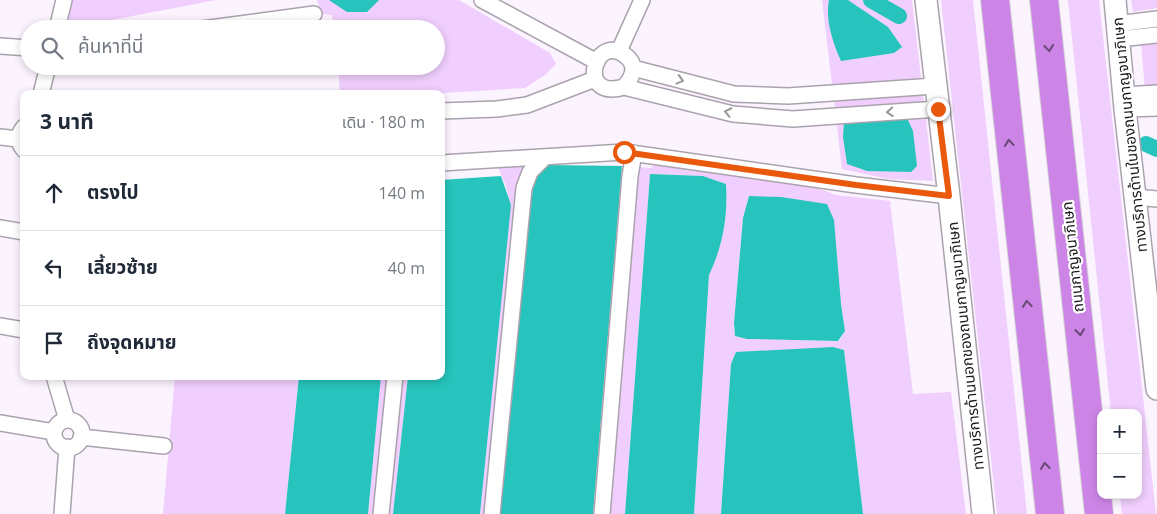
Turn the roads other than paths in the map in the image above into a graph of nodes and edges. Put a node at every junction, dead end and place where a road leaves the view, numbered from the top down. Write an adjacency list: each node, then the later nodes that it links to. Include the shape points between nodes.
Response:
1 (64, 0): 10 (street)
2 (482, 0): 17 (street)
3 (642, 0): 16 (street)
4 (926, 0): 21 (main road, ทางบริการด้านนอกของถนนกาญจนาภิเษก)
5 (995, 0): 56 (highway, one-way to 5)
6 (1044, 0): 57 (highway, ถนนกาญจนาภิเษก, one-way to 57)
7 (1115, 0): 12 (main road, ทางบริการด้านในของถนนกาญจนาภิเษก)
8 (314, 14): 11 (street)
9 (1157, 19): 12 (street)
10 (59, 20)
11 (269, 20)
12 (1118, 31): 13 (street); 25 (main road, ทางบริการด้านในของถนนกาญจนาภิเษก)
13 (1157, 35)
14 (0, 46): 15 (street)
15 (20, 47)
16 (619, 52): 17 (street, via 608,52); 18 (street, via 628,57)
17 (597, 62): 20 (street)
18 (633, 68): 21 (street, one-way to 21, via 734,94 788,96); 22 (street, via 632,79)
19 (46, 75): 23 (street)
20 (595, 79): 22 (street, via 603,88 614,90); 28 (street, via 526,105)
21 (935, 86): 27 (main road, ทางบริการด้านนอกของถนนกาญจนาภิเษก)
22 (624, 87): 27 (street, one-way to 22, via 793,119 733,114)
23 (42, 90)
24 (1157, 93): 25 (street)
25 (1124, 102): 26 (street); 35 (main road, ทางบริการด้านในของถนนกาญจนาภิเษก)
26 (1157, 108)
27 (938, 109): 34 (main road, ทางบริการด้านนอกของถนนกาญจนาภิเษก)
28 (445, 111)
29 (0, 136): 30 (street)
30 (20, 139)
31 (634, 153): 32 (street); 34 (street); 54 (street)
32 (545, 157): 33 (street); 53 (street, via 530,172 524,188)
33 (445, 163)
34 (949, 196): 55 (main road, ทางบริการด้านนอกของถนนกาญจนาภิเษก)
35 (1136, 197): 36 (street); 41 (main road, ทางบริการด้านในของถนนกาญจนาภิเษก)
36 (1157, 199)
37 (0, 228): 38 (street)
38 (20, 231)
39 (0, 326): 40 (street)
40 (20, 329)
41 (1156, 365): 44 (main road, ทางบริการด้านในของถนนกาญจนาภิเษก)
42 (55, 380): 45 (street)
43 (395, 380): 52 (street)
44 (1157, 389)
45 (66, 420): 47 (street, via 58,424); 48 (street, via 79,425)
46 (0, 423): 47 (street)
47 (54, 432): 50 (street, via 59,444)
48 (81, 437): 49 (street); 50 (street, via 76,445)
49 (164, 446)
50 (67, 448): 51 (street)
51 (62, 514)
52 (381, 514)
53 (492, 514)
54 (602, 514)
55 (983, 514)
56 (1050, 514)
57 (1099, 514)

